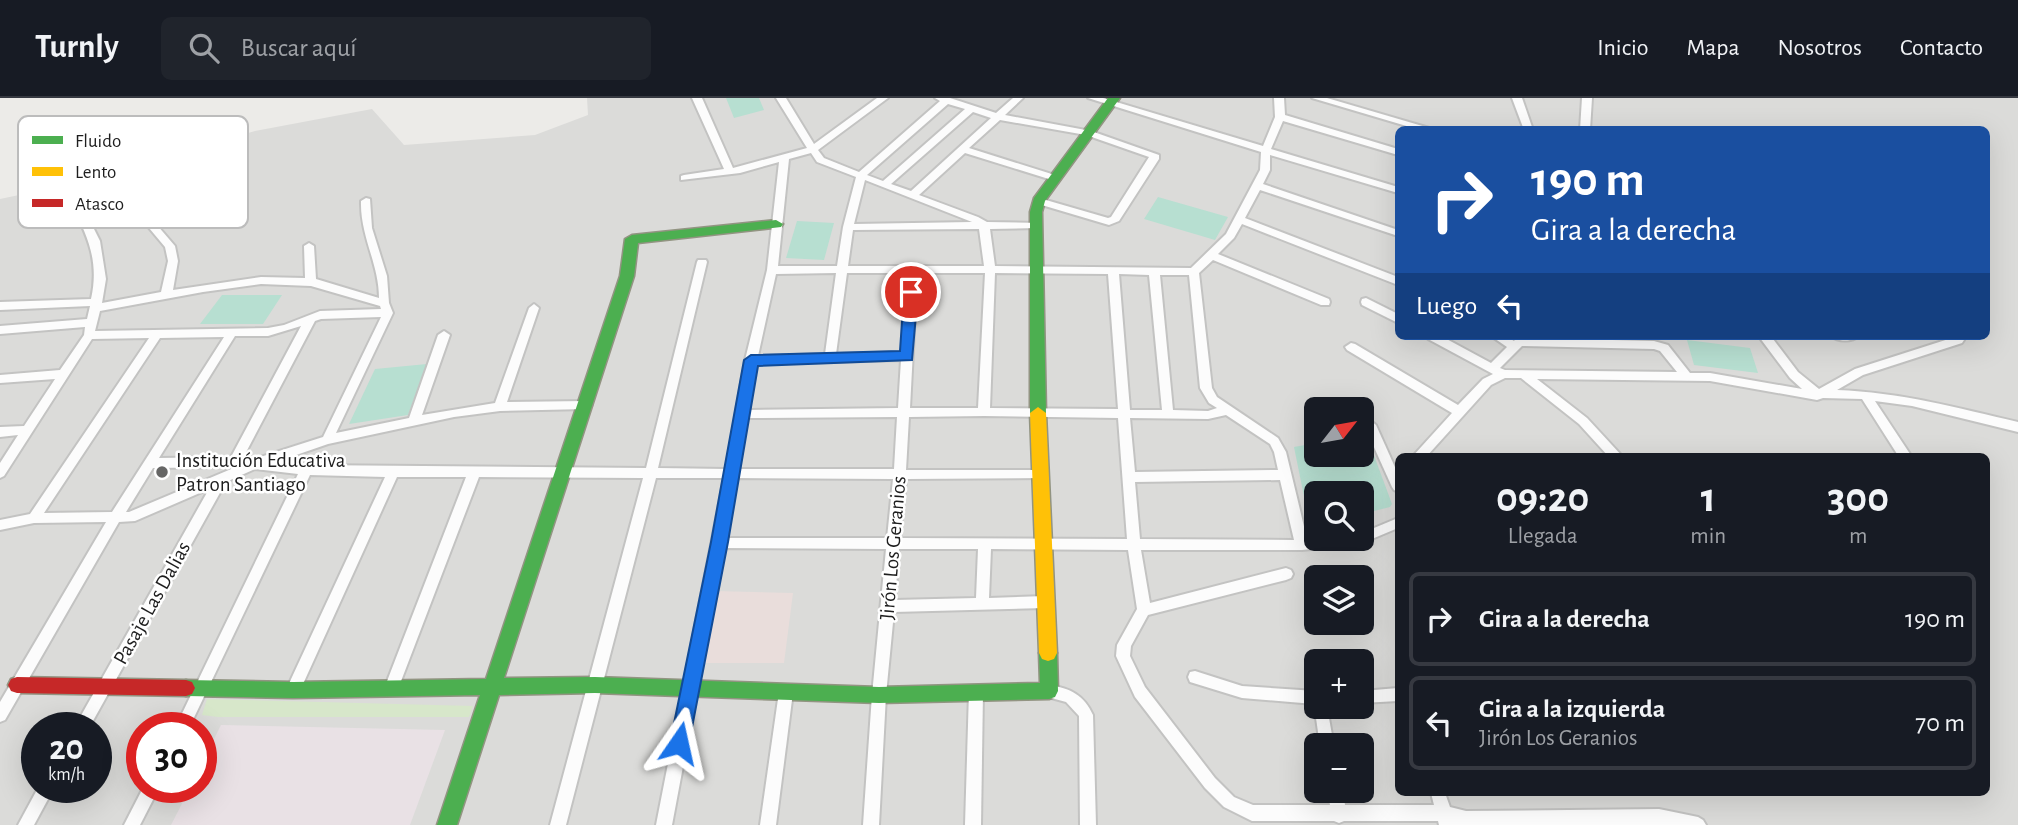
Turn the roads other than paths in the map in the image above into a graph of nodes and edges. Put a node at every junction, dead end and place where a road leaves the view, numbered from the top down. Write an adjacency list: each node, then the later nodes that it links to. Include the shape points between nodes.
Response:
1 (697, 98): 24 (street)
2 (781, 98): 19 (street)
3 (883, 98): 19 (street)
4 (1018, 98): 13 (street)
5 (1093, 98): 11 (street)
6 (1279, 98): 14 (street)
7 (1317, 98): 15 (street, via 1372,109)
8 (1517, 98): 16 (street)
9 (1587, 98): 17 (street)
10 (944, 99): 12 (street); 25 (street)
11 (1112, 100): 18 (street); 21 (street)
12 (972, 108): 13 (street); 28 (street)
13 (999, 117): 18 (street); 20 (street)
14 (1280, 117): 21 (street); 22 (street)
15 (1421, 126)
16 (1528, 126)
17 (1585, 126)
18 (1088, 133): 27 (street); 33 (street, via 1154,155 1115,219 1102,221)
19 (813, 149): 23 (street); 25 (street, via 820,160)
20 (963, 149): 27 (street); 31 (street)
21 (1266, 149): 29 (street, via 1265,170); 30 (street)
22 (1395, 151)
23 (784, 158): 24 (street); 35 (street)
24 (730, 171): 26 (street)
25 (861, 175): 28 (street); 38 (street)
26 (684, 178)
27 (1055, 178): 33 (street)
28 (884, 185): 31 (street)
29 (1255, 186): 34 (street); 41 (street)
30 (1395, 189)
31 (912, 196): 36 (street)
32 (366, 201): 60 (street, via 364,223 386,284)
33 (1038, 201): 37 (street)
34 (1238, 219): 43 (street, via 1230,236); 53 (street)
35 (776, 225): 46 (street); 84 (street, via 632,239 627,276)
36 (984, 225): 37 (street); 38 (street); 47 (street)
37 (1037, 225): 45 (street)
38 (848, 227): 49 (street)
39 (88, 228): 58 (street, via 98,250 101,279)
40 (155, 228): 55 (street, via 170,246 173,261)
41 (1395, 232)
42 (309, 246): 54 (street)
43 (1211, 255): 52 (street); 56 (street)
44 (702, 262): 109 (street)
45 (1038, 269): 47 (street); 48 (street); 90 (street)
46 (772, 270): 49 (street); 76 (street)
47 (989, 270): 50 (street); 87 (street)
48 (1113, 270): 51 (street); 92 (street)
49 (841, 271): 50 (street); 75 (street)
50 (912, 271): 74 (street, Jirón Los Geranios)
51 (1154, 272): 52 (street); 93 (street)
52 (1194, 272): 86 (street, via 1206,388)
53 (1395, 280)
54 (311, 282): 55 (street, via 243,284); 60 (street)
55 (166, 296): 58 (street)
56 (1325, 302)
57 (1366, 302): 62 (street)
58 (96, 305): 59 (street); 64 (street)
59 (0, 306)
60 (386, 308): 63 (street); 99 (street)
61 (534, 308): 85 (street)
62 (1395, 317)
63 (311, 318): 66 (street, via 277,330); 104 (street)
64 (90, 329): 65 (street); 67 (street); 79 (street)
65 (0, 330)
66 (232, 333): 67 (street); 105 (street)
67 (157, 334): 120 (street)
68 (444, 335): 94 (street)
69 (1440, 340): 77 (street)
70 (1766, 340): 82 (street)
71 (1958, 340): 82 (street, via 1859,372)
72 (1519, 341): 77 (street); 80 (street, via 1654,345 1664,348)
73 (1351, 347): 88 (street)
74 (906, 356): 75 (street); 89 (street, Jirón Los Geranios)
75 (830, 357): 76 (street)
76 (751, 360): 91 (street)
77 (1498, 371): 78 (street); 88 (street)
78 (1522, 373): 80 (street); 101 (street, via 1583,421)
79 (63, 374): 81 (street); 96 (street)
80 (1686, 376): 82 (street)
81 (0, 379)
82 (1817, 396): 83 (street)
83 (1865, 396): 95 (street); 102 (street)
84 (586, 405): 85 (street); 112 (street)
85 (500, 407): 94 (street)
86 (1227, 410): 93 (street); 116 (street, via 1274,441)
87 (985, 412): 89 (street); 90 (street)
88 (1460, 412): 100 (street)
89 (903, 413): 91 (street); 113 (street, Jirón Los Geranios)
90 (1038, 413): 92 (street); 115 (street)
91 (742, 414): 114 (street)
92 (1124, 414): 93 (street); 118 (street)
93 (1168, 415)
94 (414, 422): 99 (street)
95 (2018, 427)
96 (26, 430): 97 (street); 103 (street)
97 (0, 432)
98 (1374, 433): 119 (street)
99 (327, 440): 106 (street)
100 (1422, 453)
101 (1613, 453)
102 (1903, 453)
103 (4, 461): 110 (street)
104 (235, 462): 105 (street); 106 (street)
105 (151, 463): 121 (street)
106 (255, 464): 107 (street); 117 (street)
107 (306, 470): 108 (street); 141 (street)
108 (393, 472): 111 (street); 144 (street)
109 (651, 472): 112 (street); 114 (street); 139 (street)
110 (0, 473)
111 (474, 473): 112 (street); 143 (street)
112 (561, 473): 140 (street)
113 (900, 473): 114 (street); 115 (street); 125 (street, Jirón Los Geranios)
114 (731, 474): 126 (street)
115 (1041, 475): 128 (street)
116 (1286, 475): 118 (street); 130 (street)
117 (222, 477): 121 (street, via 130,517); 138 (street, Pasaje Las Dalias)
118 (1128, 477): 129 (street)
119 (1395, 477)
120 (34, 518): 121 (street); 123 (street)
121 (115, 519): 137 (street)
122 (1395, 524): 124 (street)
123 (0, 525)
124 (1374, 533)
125 (894, 541): 126 (street); 127 (street); 134 (street, Jirón Los Geranios)
126 (719, 542): 142 (street)
127 (985, 544): 128 (street); 132 (street)
128 (1043, 544): 129 (street); 133 (street)
129 (1134, 544): 130 (street); 135 (street)
130 (1303, 545)
131 (1286, 574): 135 (street)
132 (982, 603): 133 (street); 134 (street)
133 (1045, 603): 145 (street)
134 (887, 606): 148 (street, Jirón Los Geranios)
135 (1144, 610): 159 (street, via 1124,645 1123,656 1140,692 1210,783 1229,802 1252,813)
136 (1195, 677): 151 (street, via 1242,692)
137 (17, 685): 138 (street); 154 (street)
138 (106, 685): 141 (street); 152 (street, Pasaje Las Dalias)
139 (595, 685): 140 (street); 142 (street); 164 (street)
140 (492, 686): 143 (street); 163 (street)
141 (202, 688): 144 (street); 153 (street)
142 (690, 688): 146 (street); 165 (street)
143 (391, 689): 144 (street)
144 (293, 690)
145 (1049, 691): 147 (street); 169 (street, via 1069,694 1086,715)
146 (786, 692): 148 (street); 166 (street)
147 (976, 692): 148 (street); 168 (street)
148 (879, 695): 167 (street, Jirón Los Geranios)
149 (1395, 695): 150 (street)
150 (1374, 696)
151 (1304, 697)
152 (90, 712)
153 (190, 712)
154 (0, 715)
155 (1439, 796): 160 (street)
156 (38, 803): 161 (street)
157 (143, 803): 162 (street)
158 (1337, 803): 159 (street)
159 (1339, 815): 160 (street)
160 (1445, 819): 170 (street, via 1659,817)
161 (26, 825)
162 (132, 825)
163 (447, 825)
164 (558, 825)
165 (664, 825)
166 (768, 825)
167 (871, 825)
168 (973, 825)
169 (1088, 825)
170 (1698, 825)

